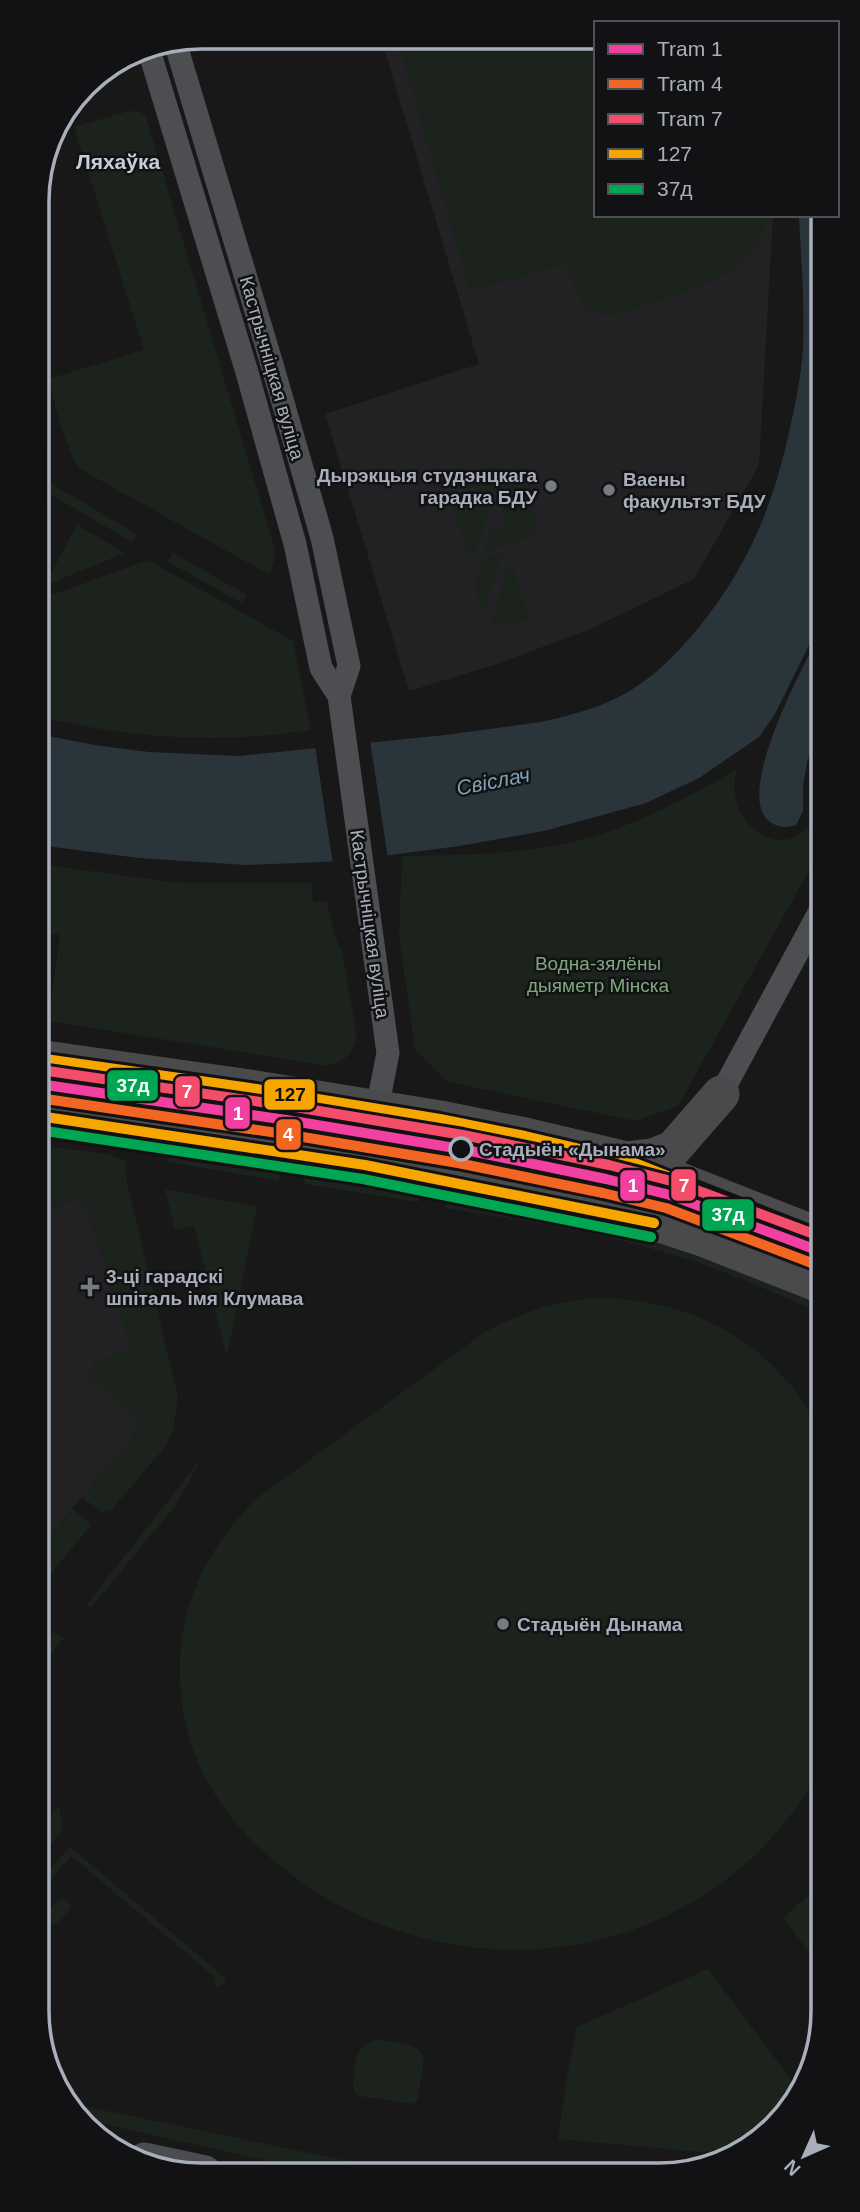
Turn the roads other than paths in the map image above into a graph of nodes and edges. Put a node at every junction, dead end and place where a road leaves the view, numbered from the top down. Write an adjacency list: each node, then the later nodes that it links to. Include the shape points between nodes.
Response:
1 (178, 51): 3 (street, Кастрычніцкая вуліца, via 322,538 349,666)
2 (151, 57): 3 (street, Кастрычніцкая вуліца, via 295,544 321,668)
3 (339, 696): 8 (street, Кастрычніцкая вуліца, via 388,1053)
4 (811, 928): 7 (street)
5 (49, 1060): 6 (main road)
6 (250, 1088): 8 (main road); 10 (main road)
7 (721, 1094): 11 (main road, via 673,1149); 13 (main road, via 700,1153)
8 (377, 1109): 11 (main road); 12 (main road)
9 (49, 1118): 10 (main road)
10 (244, 1147): 12 (main road)
11 (627, 1160): 13 (main road)
12 (365, 1165): 15 (main road, via 660,1224)
13 (719, 1197): 14 (main road)
14 (811, 1233)
15 (811, 1281)

